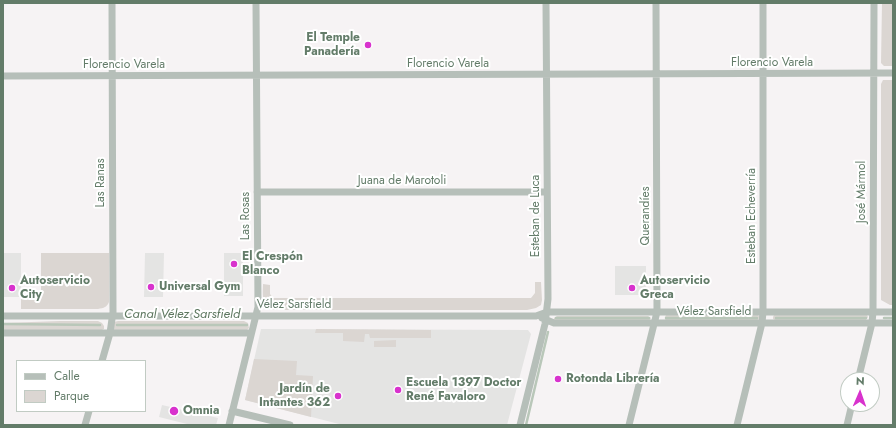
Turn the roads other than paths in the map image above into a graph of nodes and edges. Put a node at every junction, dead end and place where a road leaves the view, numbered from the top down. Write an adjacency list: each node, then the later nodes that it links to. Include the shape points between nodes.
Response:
1 (112, 3): 14 (street, Las Ranas)
2 (256, 3): 12 (street, Las Rosas)
3 (546, 3): 8 (street, Esteban de Luca)
4 (656, 3): 9 (street, Querandíes)
5 (763, 3): 10 (street, Esteban Echeverría)
6 (874, 3): 11 (street, José Mármol)
7 (893, 73): 11 (street, Florencio Varela)
8 (547, 74): 9 (street, Florencio Varela); 12 (street, Florencio Varela); 16 (street, Esteban de Luca)
9 (656, 74): 10 (street, Florencio Varela); 18 (street, Querandíes)
10 (763, 74): 11 (street, Florencio Varela); 19 (street, Esteban Echeverría)
11 (873, 74): 20 (street, José Mármol)
12 (256, 75): 14 (street, Florencio Varela); 15 (street, Las Rosas)
13 (3, 76): 14 (street, Florencio Varela)
14 (112, 76): 23 (street, Las Ranas)
15 (257, 192): 16 (street, Juana de Marotoli); 24 (street, Las Rosas)
16 (547, 192): 17 (street, Esteban de Luca)
17 (546, 312): 18 (street, Vélez Sarsfield); 25 (street, Vélez Sarsfield); 26 (street, Esteban de Luca)
18 (657, 312): 19 (street, Vélez Sarsfield); 27 (street, Querandíes)
19 (763, 312): 20 (street, Vélez Sarsfield); 28 (street, Esteban Echeverría)
20 (873, 312): 21 (street, Vélez Sarsfield); 29 (street, José Mármol)
21 (893, 312)
22 (3, 316): 23 (street, Vélez Sarsfield)
23 (112, 316): 24 (street, Vélez Sarsfield); 32 (street, Las Ranas)
24 (256, 316): 25 (street, Vélez Sarsfield); 33 (street, Las Rosas)
25 (536, 316): 26 (street, Vélez Sarsfield)
26 (546, 320): 27 (street, Vélez Sarsfield, via 554,323); 42 (street, Esteban de Luca)
27 (654, 323): 28 (street, Vélez Sarsfield); 43 (street, Querandíes)
28 (762, 323): 29 (street, Vélez Sarsfield); 44 (street, Esteban Echeverría)
29 (872, 323): 30 (street, Vélez Sarsfield); 35 (street, José Mármol)
30 (893, 323)
31 (3, 333): 32 (street)
32 (110, 333): 33 (street); 34 (street, Las Ranas)
33 (251, 333): 36 (street, Las Rosas)
34 (102, 360)
35 (860, 372)
36 (232, 411): 40 (street, Las Rosas); 41 (street)
37 (89, 412): 39 (street)
38 (850, 412): 45 (street)
39 (85, 425)
40 (228, 425)
41 (290, 425)
42 (520, 425)
43 (629, 425)
44 (737, 425)
45 (847, 425)

